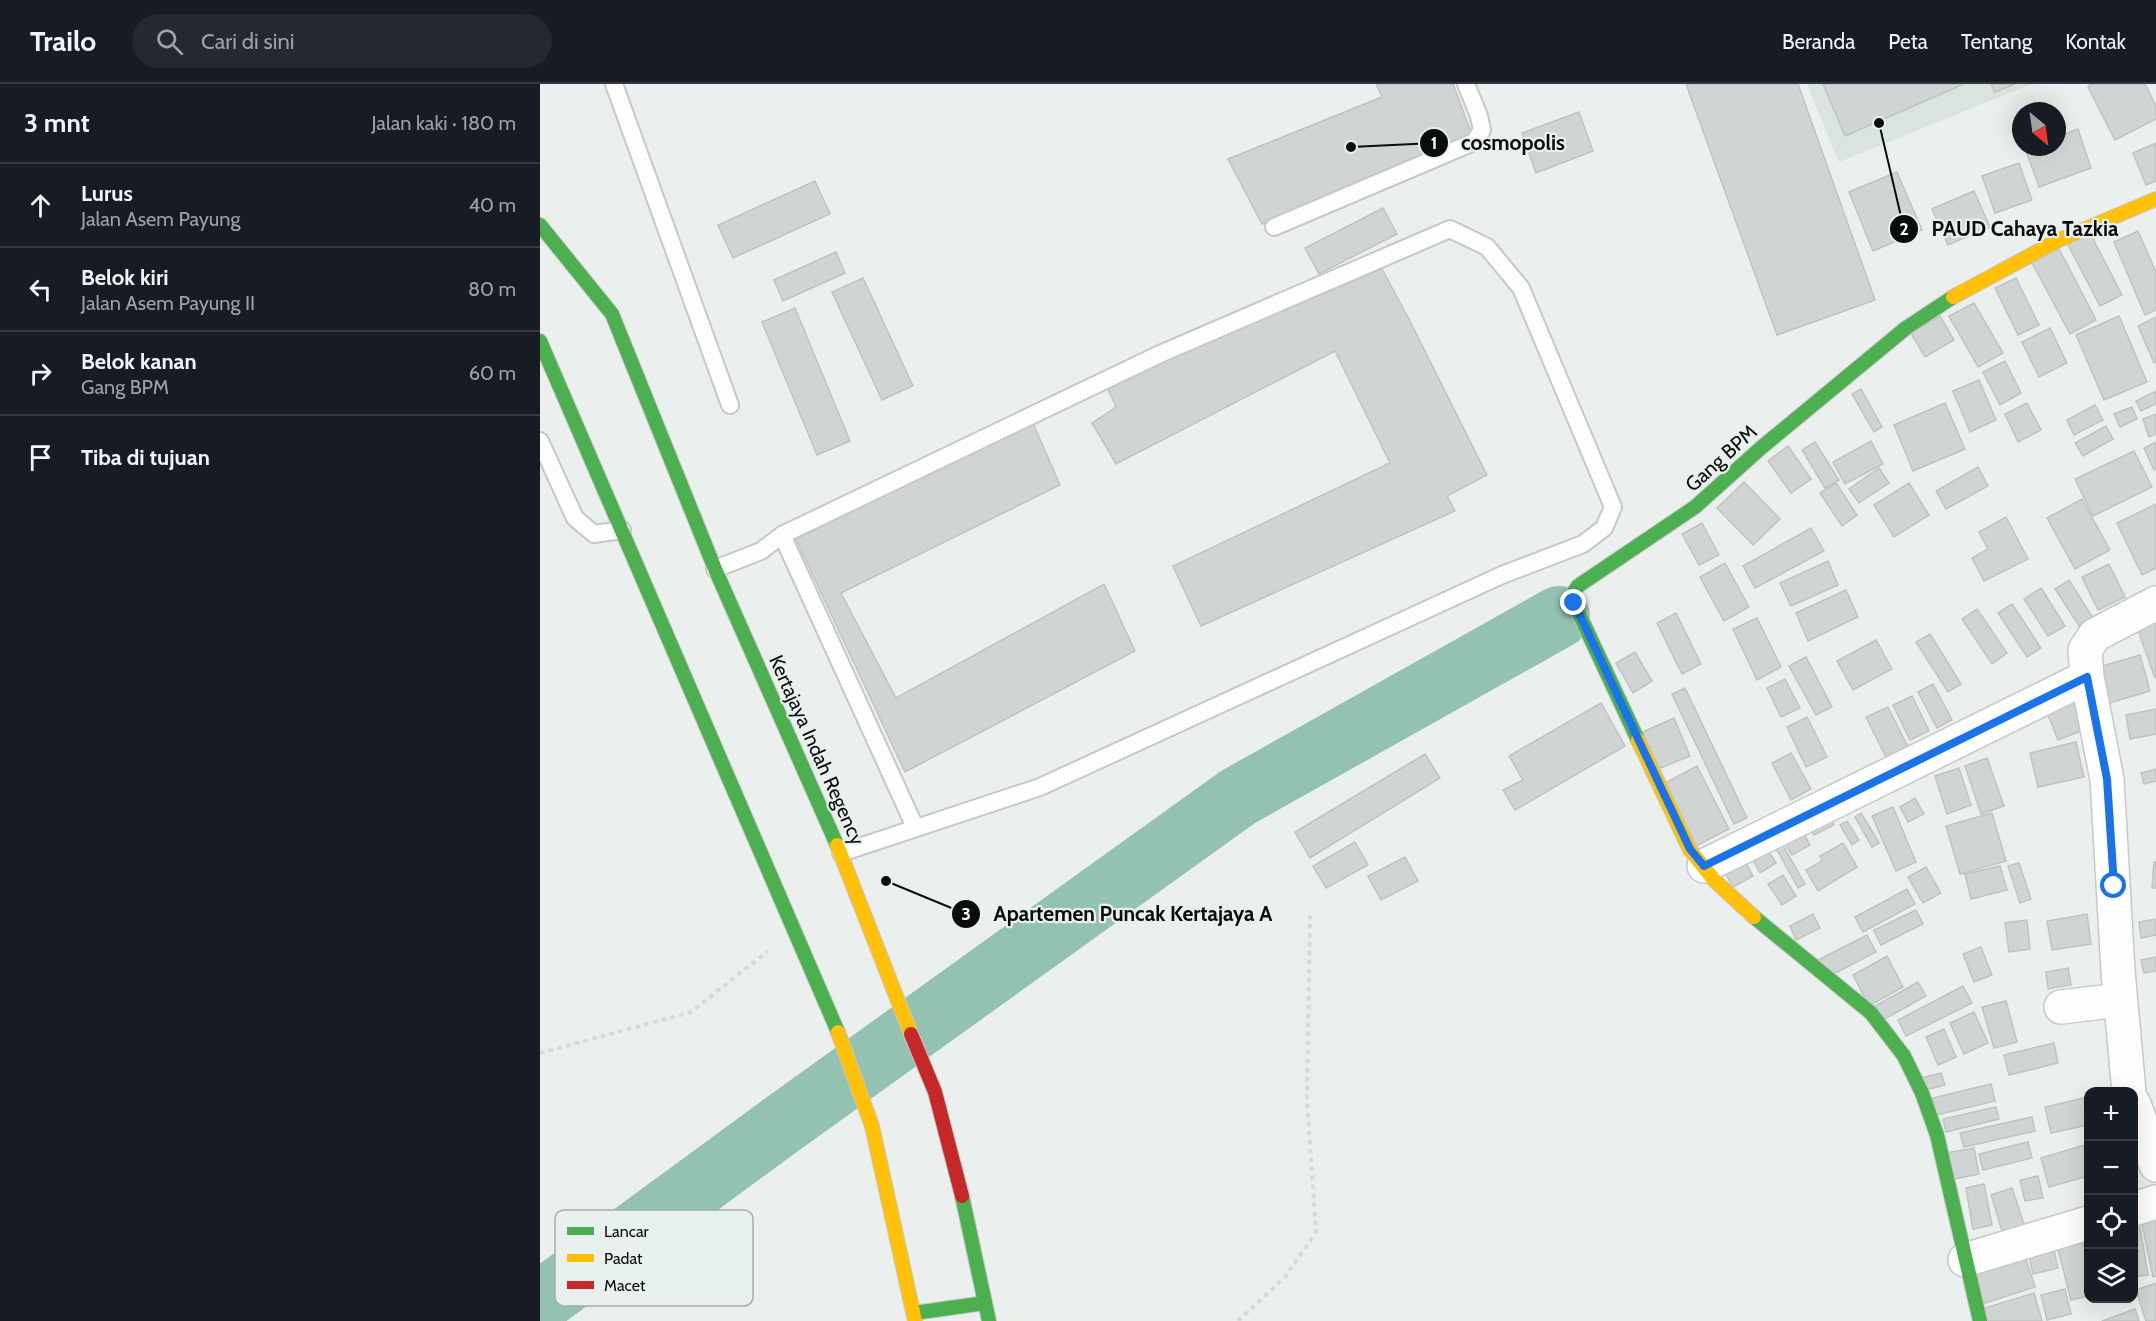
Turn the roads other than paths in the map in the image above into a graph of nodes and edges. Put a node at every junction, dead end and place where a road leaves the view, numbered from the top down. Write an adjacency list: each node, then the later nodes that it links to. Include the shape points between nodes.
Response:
1 (614, 84): 7 (lane)
2 (1466, 84): 5 (lane, via 1482,130 1474,142)
3 (2156, 199): 16 (street, Gang BPM, via 2057,241 1952,298 1906,328 1695,507 1578,586 1574,603 1685,839)
4 (540, 225): 11 (street, Kertajaya Indah Regency, via 612,314)
5 (1274, 227)
6 (540, 341): 9 (street)
7 (729, 405)
8 (540, 441): 9 (lane, via 575,518 594,534)
9 (622, 530): 27 (street, via 843,1043 872,1126)
10 (782, 535): 11 (lane, via 761,551); 14 (lane); 14 (lane, via 1160,354 1450,229 1487,247 1521,288 1612,507 1604,528 1583,544 1502,575 1040,787)
11 (715, 569): 15 (street, Kertajaya Indah Regency)
12 (2156, 603): 13 (street, via 2095,634 2085,650)
13 (2087, 677): 16 (street); 17 (street, via 2107,779)
14 (915, 827): 15 (lane)
15 (841, 853): 26 (street, Kertajaya Indah Regency, via 935,1092 968,1216)
16 (1704, 866): 25 (street, Gang BPM, via 1725,891 1871,1013 1904,1056 1936,1135)
17 (2120, 1000): 18 (street); 19 (street)
18 (2061, 1007)
19 (2129, 1087)
20 (2138, 1117): 21 (street)
21 (2156, 1165)
22 (2156, 1202): 23 (street)
23 (2138, 1207)
24 (2084, 1223): 25 (street)
25 (1965, 1260): 29 (street, Gang BPM)
26 (985, 1303): 27 (street); 28 (street, Kertajaya Indah Regency)
27 (914, 1317)
28 (989, 1321)
29 (1980, 1321)

